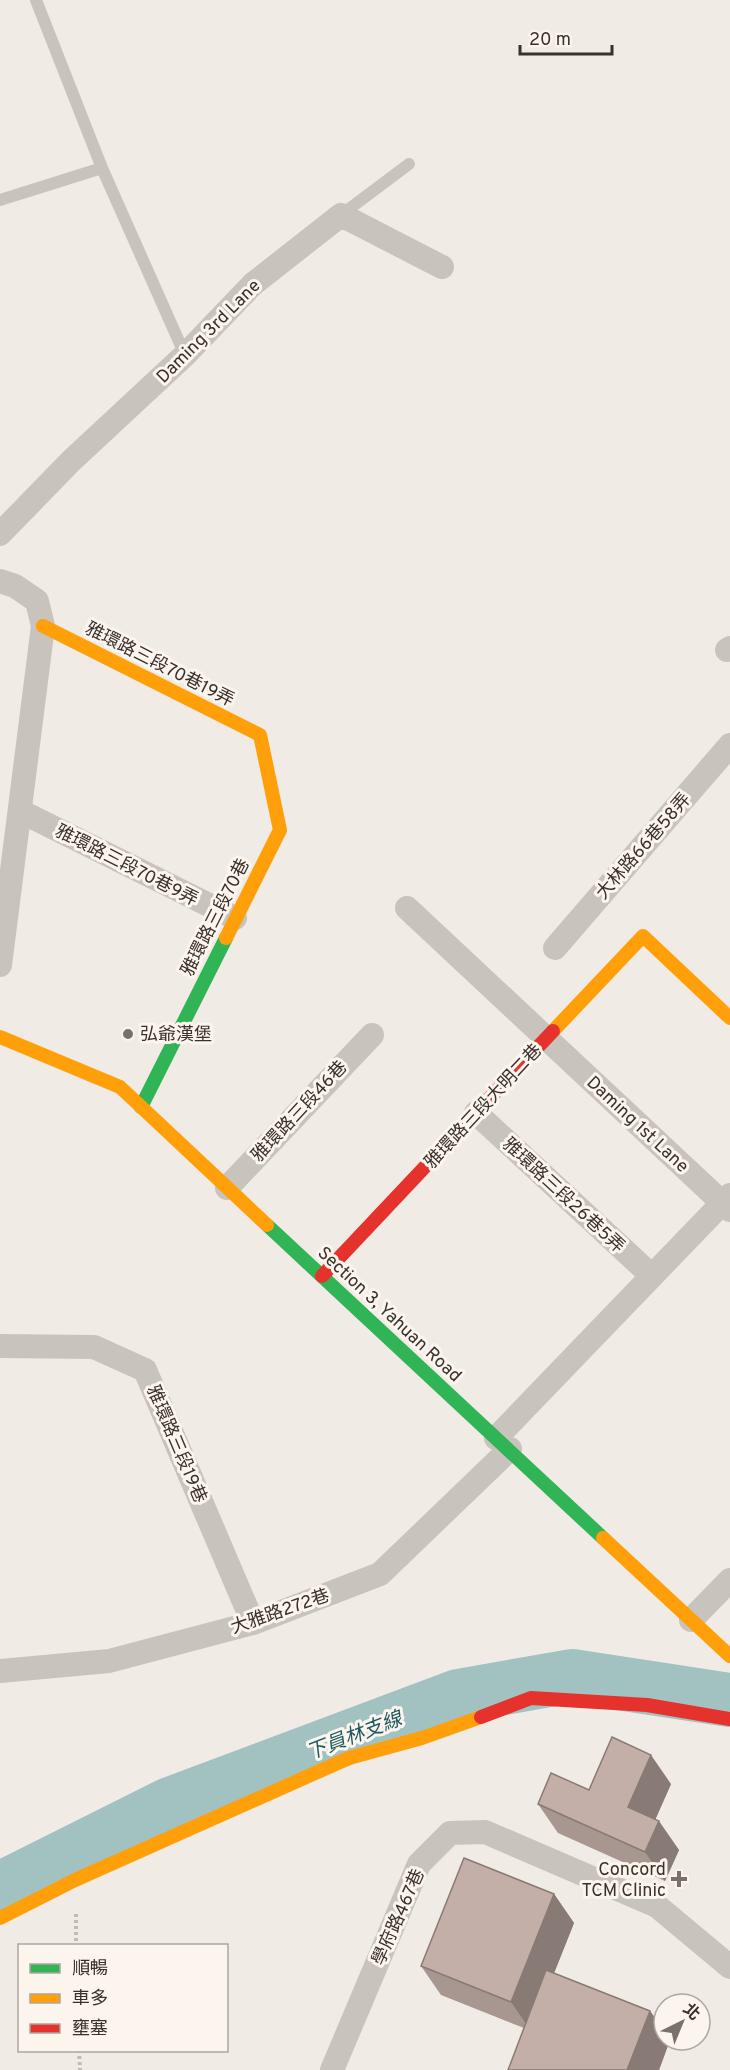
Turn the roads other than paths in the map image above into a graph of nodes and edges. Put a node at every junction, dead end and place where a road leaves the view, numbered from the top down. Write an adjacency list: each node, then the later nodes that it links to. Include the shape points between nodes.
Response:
1 (36, 0): 3 (lane)
2 (409, 164): 5 (lane)
3 (102, 168): 4 (lane); 7 (lane)
4 (0, 200)
5 (341, 215): 6 (street); 7 (street, Daming 3rd Lane, via 253,284)
6 (442, 267)
7 (184, 354): 8 (street, Daming 3rd Lane)
8 (0, 534)
9 (0, 581): 10 (street, via 37,601)
10 (43, 626): 11 (street, 雅環路三段70巷19弄); 13 (street)
11 (261, 735): 15 (street, 雅環路三段70巷, via 279,830)
12 (730, 745): 16 (street, 大林路66巷58弄)
13 (20, 811): 15 (street, 雅環路三段70巷9弄); 17 (street)
14 (407, 908): 21 (street, Daming 1st Lane)
15 (235, 918): 22 (street, 雅環路三段70巷)
16 (555, 948)
17 (0, 965)
18 (730, 1018): 21 (street, 雅環路三段大明二巷, via 643,936)
19 (372, 1035): 24 (street, 雅環路三段46巷)
20 (0, 1037): 22 (street, Section 3, Yahuan Road, via 120,1087)
21 (547, 1039): 23 (street, 雅環路三段大明二巷); 25 (street, Daming 1st Lane)
22 (141, 1107): 24 (street, Section 3, Yahuan Road)
23 (476, 1113): 26 (street, 雅環路三段大明二巷); 27 (street, 雅環路三段26巷5弄)
24 (227, 1188): 26 (street, Section 3, Yahuan Road)
25 (728, 1203): 27 (street)
26 (322, 1276): 29 (street, Section 3, Yahuan Road)
27 (652, 1276): 29 (street)
28 (0, 1346): 32 (street, 雅環路三段19巷, via 94,1347 145,1370)
29 (503, 1444): 31 (street, Section 3, Yahuan Road); 32 (street, 大雅路272巷, via 380,1575)
30 (730, 1580): 31 (street)
31 (691, 1620): 33 (street, Section 3, Yahuan Road)
32 (253, 1623): 34 (street, 大雅路272巷, via 109,1661)
33 (726, 1652)
34 (0, 1671)
35 (730, 1719): 36 (street, via 647,1705 531,1698 422,1738 349,1758)
36 (0, 1917)
37 (730, 1967): 38 (street, 學府路467巷, via 657,1906 485,1832 450,1833 419,1864)
38 (332, 2070)

